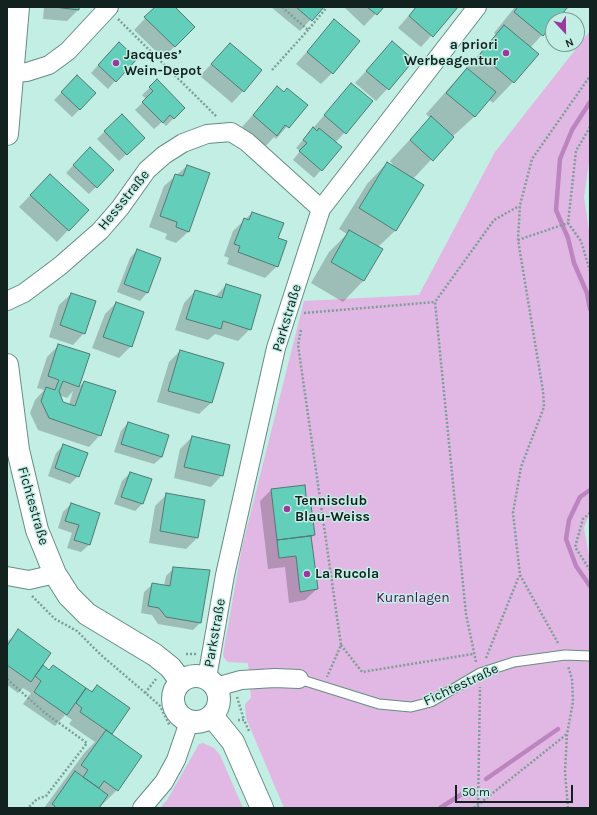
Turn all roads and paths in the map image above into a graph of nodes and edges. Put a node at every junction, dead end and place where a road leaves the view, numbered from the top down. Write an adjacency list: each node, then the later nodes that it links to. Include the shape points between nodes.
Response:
1 (18, 7): 8 (street)
2 (282, 7): 6 (path)
3 (327, 7): 6 (path)
4 (478, 7): 14 (street, Parkstraße)
5 (108, 8): 8 (street, via 68,51 49,65); 11 (path)
6 (308, 30): 7 (path)
7 (272, 70)
8 (13, 74): 12 (street)
9 (590, 76): 13 (path, via 532,159)
10 (590, 127): 15 (path, via 576,151)
11 (231, 132): 14 (street, via 247,142); 18 (street, Hessstraße, via 207,134 183,143 164,155 147,170 100,231 60,266 24,293)
12 (7, 134)
13 (520, 206): 16 (path); 19 (path, via 494,220)
14 (321, 209): 38 (street, Parkstraße, via 276,348 225,575)
15 (568, 223): 16 (path); 17 (path, via 581,241)
16 (518, 240): 26 (path, via 544,408 521,467 513,513)
17 (590, 271)
18 (7, 301)
19 (435, 302): 20 (path, via 304,313); 30 (path, via 466,614)
20 (303, 319)
21 (302, 326): 29 (path, via 298,345)
22 (7, 365): 25 (street, Fichtestraße, via 18,450 37,530)
23 (590, 513): 24 (path, via 584,519 575,547)
24 (590, 570)
25 (55, 574): 28 (street); 37 (street, Fichtestraße, via 69,596 87,614 155,655 170,667)
26 (520, 575): 31 (path); 33 (path)
27 (7, 576): 28 (street)
28 (29, 580): 40 (path, via 33,599 42,608 55,619 77,631)
29 (341, 645): 30 (path, via 362,672); 39 (path)
30 (473, 654): 33 (path)
31 (565, 655): 32 (lane, Fichtestraße); 33 (lane, Fichtestraße, via 514,662); 44 (path, via 572,679 573,702)
32 (590, 656)
33 (480, 674): 39 (lane, Fichtestraße, via 431,702 411,707 379,704); 45 (path)
34 (159, 675): 40 (path)
35 (7, 679): 46 (path, via 45,713 88,743 46,796 37,799)
36 (299, 679): 38 (street, Fichtestraße, via 241,680); 39 (lane, Fichtestraße)
37 (181, 681): 38 (street, via 194,676); 43 (street, via 174,690 174,706 180,716)
38 (219, 686): 41 (street, via 219,702); 42 (path)
39 (323, 686)
40 (145, 693): 43 (path)
41 (212, 716): 43 (street, via 202,722); 48 (street, via 233,742)
42 (244, 720)
43 (179, 721): 47 (street, via 176,760 164,782)
44 (567, 734): 45 (path); 51 (path, via 565,772)
45 (478, 804): 49 (path); 50 (path)
46 (28, 808)
47 (142, 808)
48 (262, 808)
49 (474, 808)
50 (478, 808)
51 (568, 808)

